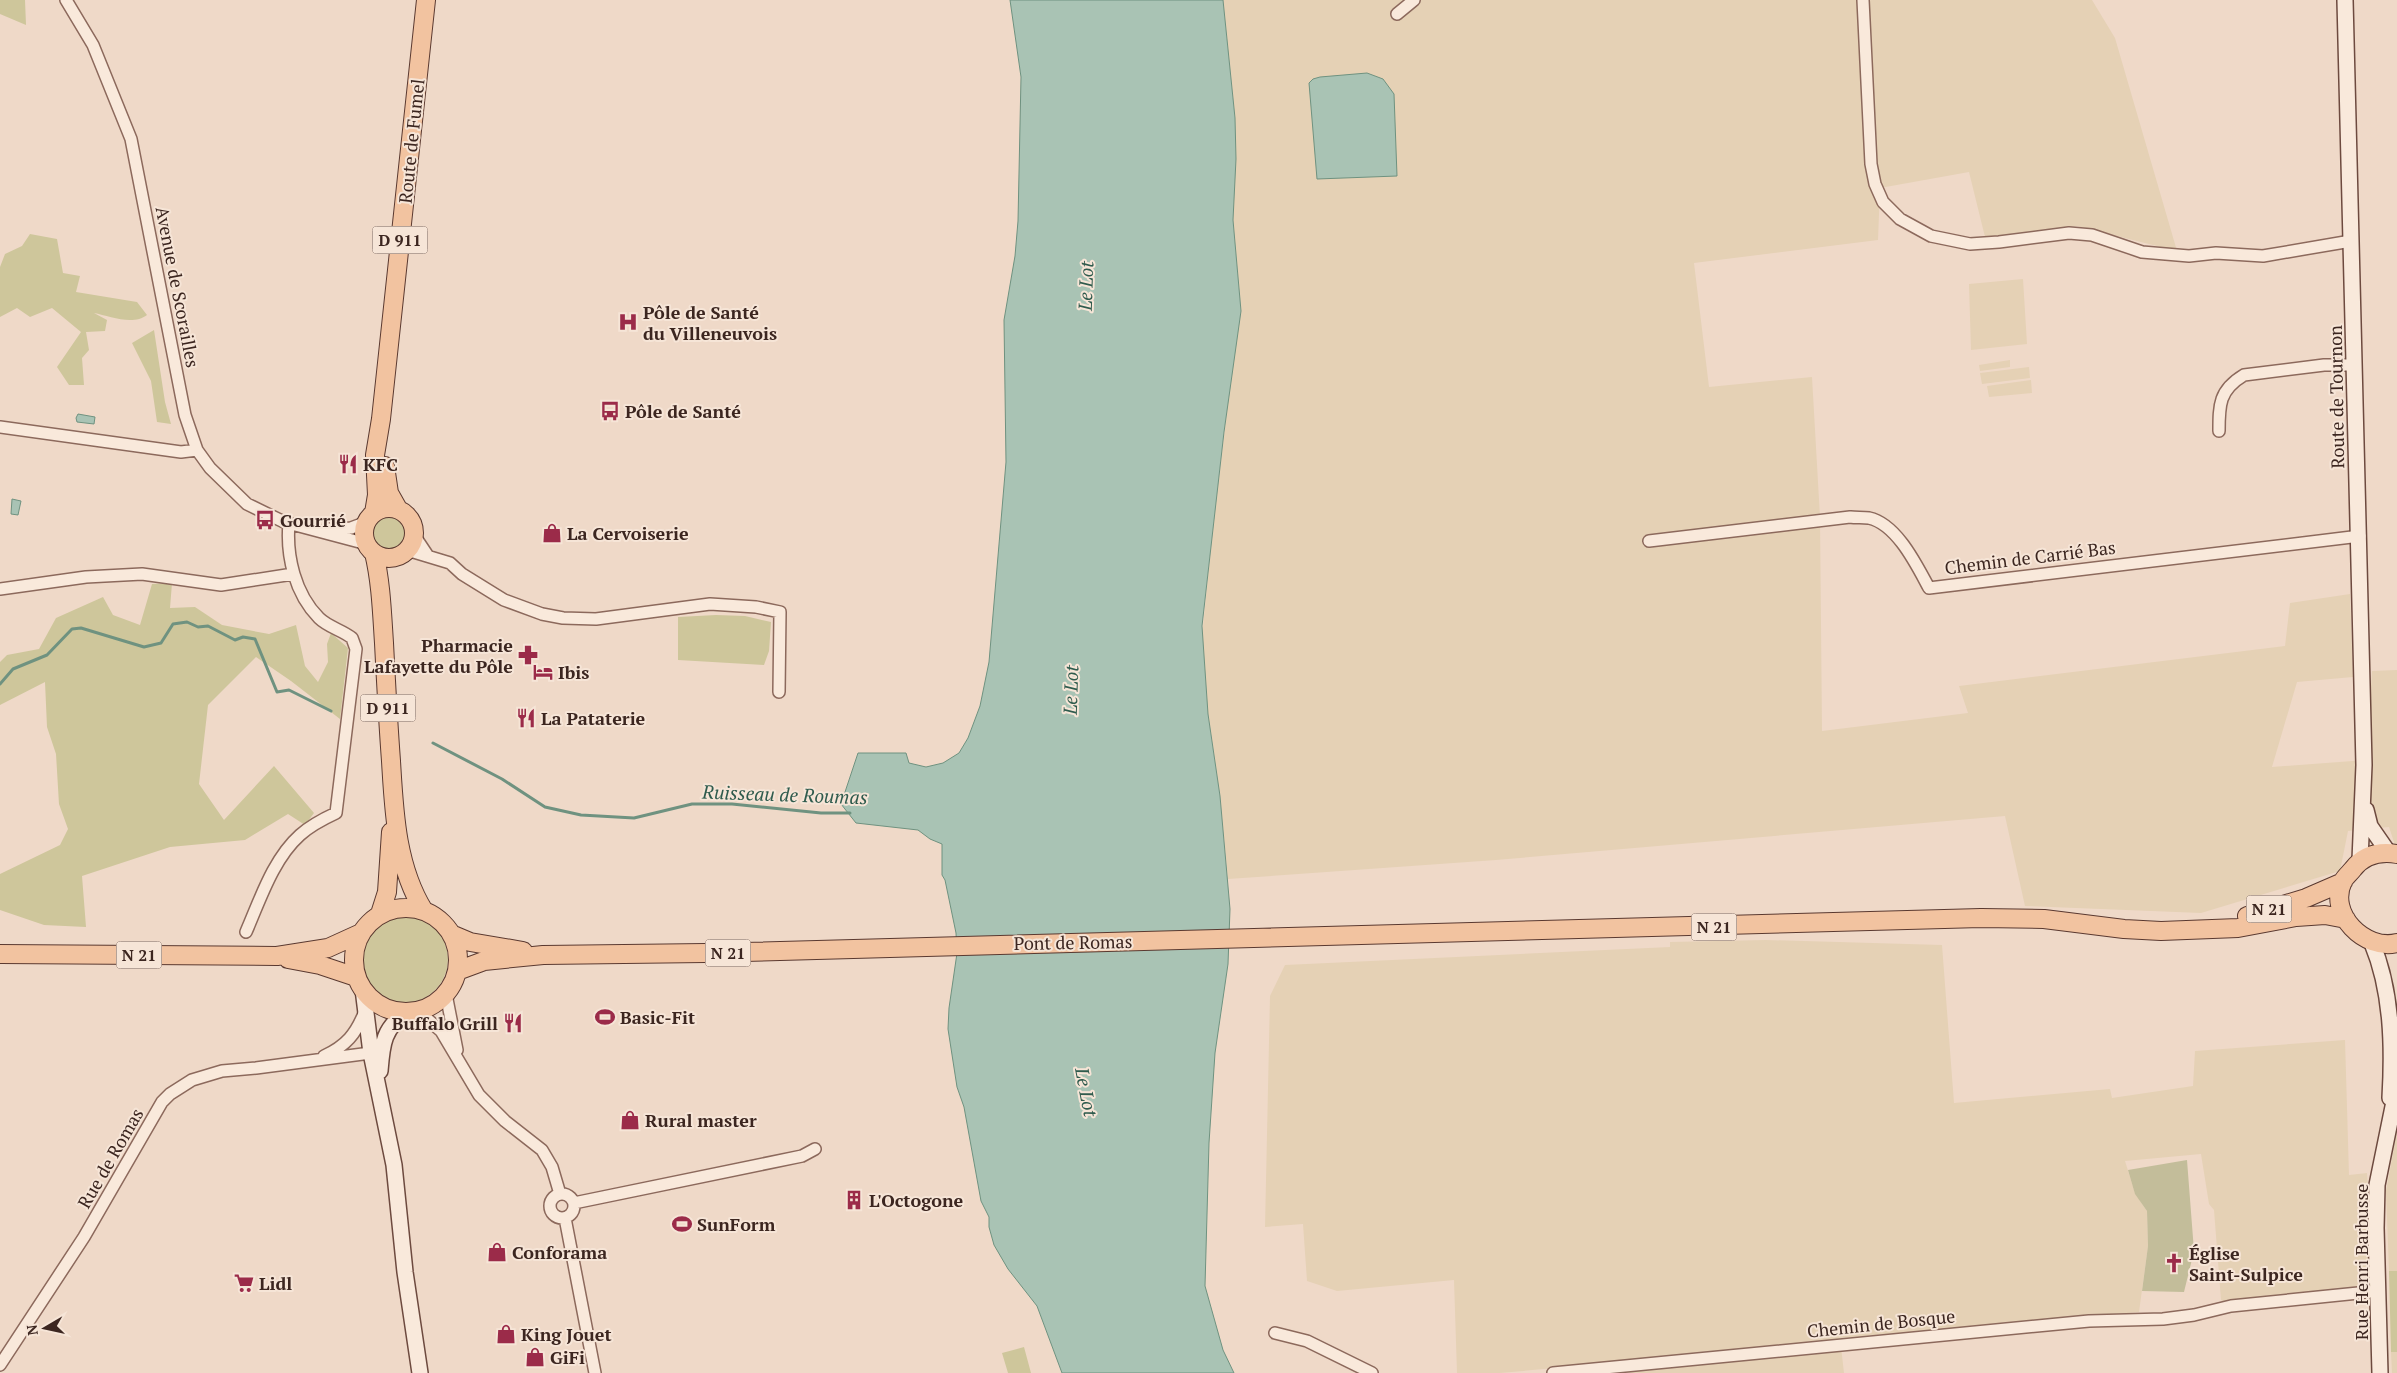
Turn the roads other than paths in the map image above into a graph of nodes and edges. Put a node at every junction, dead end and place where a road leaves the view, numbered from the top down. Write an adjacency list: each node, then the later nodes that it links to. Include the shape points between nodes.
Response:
1 (66, 0): 12 (street, Avenue de Scorailles, via 93,45 131,139 185,415)
2 (426, 0): 10 (main road, Route de Fumel / D 911)
3 (1414, 0): 6 (street)
4 (1864, 0): 7 (street, via 1871,164 1875,184 1883,202 1900,219 1931,236 1970,244 2069,234 2092,235 2142,252 2189,256 2216,253 2263,256)
5 (2345, 0): 7 (main road, Route de Tournon)
6 (1397, 14)
7 (2351, 241): 8 (main road, Route de Tournon)
8 (2354, 365): 11 (street, via 2244,375 2233,382 2219,404); 17 (main road, Route de Tournon)
9 (0, 427): 12 (street, via 181,452)
10 (379, 430): 13 (main road, Route de Fumel / D 911, via 389,493); 14 (main road, Route de Fumel / D 911, via 375,455 377,496)
11 (2218, 431)
12 (197, 450): 15 (street, Avenue de Scorailles, via 215,474 247,504)
13 (398, 509): 14 (main road, via 390,507); 19 (main road, via 409,517)
14 (370, 517): 16 (street, Avenue de Scorailles, via 351,528); 20 (main road, via 364,532)
15 (289, 524): 16 (street, Avenue de Scorailles); 22 (street)
16 (312, 528): 20 (street, Avenue de Scorailles)
17 (2360, 536): 18 (street, Chemin de Carrié Bas, via 1929,588 1890,529 1871,518 1850,517); 26 (main road, Route de Tournon)
18 (1649, 541)
19 (406, 547): 20 (main road, via 385,557); 21 (street); 21 (street); 24 (main road, D 911, via 389,574)
20 (371, 548): 24 (main road, D 911)
21 (428, 556): 25 (street, via 450,563 504,600 563,618 604,618 710,604 780,612)
22 (293, 574): 23 (street, via 221,585 142,574 86,577); 35 (street, via 318,617 352,638 356,648 336,813 299,835 286,850)
23 (0, 589)
24 (382, 612): 27 (main road, D 911)
25 (779, 692)
26 (2363, 793): 28 (main road, via 2370,826); 29 (main road)
27 (394, 804): 31 (main road, D 911, via 405,870 412,892); 32 (main road, D 911, via 387,892)
28 (2392, 853): 29 (main road, via 2372,854)
29 (2360, 860): 30 (main road)
30 (2343, 882): 33 (main road, via 2340,902); 34 (main road, N 21, via 2306,898)
31 (424, 910): 32 (main road, via 402,908); 37 (main road, via 435,916)
32 (380, 914): 36 (main road)
33 (2346, 919): 34 (main road, N 21, via 2325,915 2296,917 2238,928); 38 (main road, via 2358,935)
34 (2193, 930): 41 (main road, Pont de Romas / N 21, via 2124,929 2044,919 1981,918 705,953)
35 (246, 932)
36 (361, 933): 42 (main road, N 21, via 328,948); 44 (main road, via 355,947 354,962)
37 (451, 934): 41 (main road, N 21, via 470,942); 43 (main road, via 456,946)
38 (2372, 943): 39 (main road); 52 (main road, Rue Henri Barbusse, via 2381,965 2391,1040)
39 (2397, 943)
40 (0, 954): 42 (main road, N 21)
41 (543, 954): 43 (main road, N 21, via 484,961)
42 (277, 956): 44 (main road, N 21, via 320,965)
43 (457, 972): 45 (main road)
44 (360, 983): 46 (main road); 47 (main road, via 372,1000 384,1007)
45 (446, 994): 47 (main road, via 430,1006); 49 (street)
46 (366, 1010): 48 (main road); 50 (street, via 346,1043)
47 (413, 1011): 48 (main road, via 399,1017 385,1033); 49 (street, via 441,1031)
48 (376, 1052): 50 (street, Rue de Romas); 60 (main road)
49 (459, 1059): 54 (street, via 479,1095 542,1150 552,1166)
50 (313, 1061): 59 (street, Rue de Romas, via 222,1071 192,1080 170,1094 162,1102 84,1237)
51 (2397, 1086): 52 (main road, Rue Henri Barbusse)
52 (2389, 1122): 57 (main road, Rue Henri Barbusse, via 2378,1185)
53 (815, 1149): 55 (street, via 802,1156)
54 (560, 1194): 55 (street, via 567,1195); 56 (street, via 553,1198 550,1208 553,1216)
55 (574, 1203): 56 (street, via 571,1214)
56 (564, 1218): 61 (street)
57 (2378, 1290): 63 (street, Chemin de Bosque, via 2211,1310 2194,1315 2090,1321); 64 (main road, Rue Henri Barbusse)
58 (1275, 1333): 62 (street, via 1307,1341)
59 (0, 1365)
60 (420, 1373)
61 (596, 1373)
62 (1372, 1373)
63 (1553, 1373)
64 (2380, 1373)

